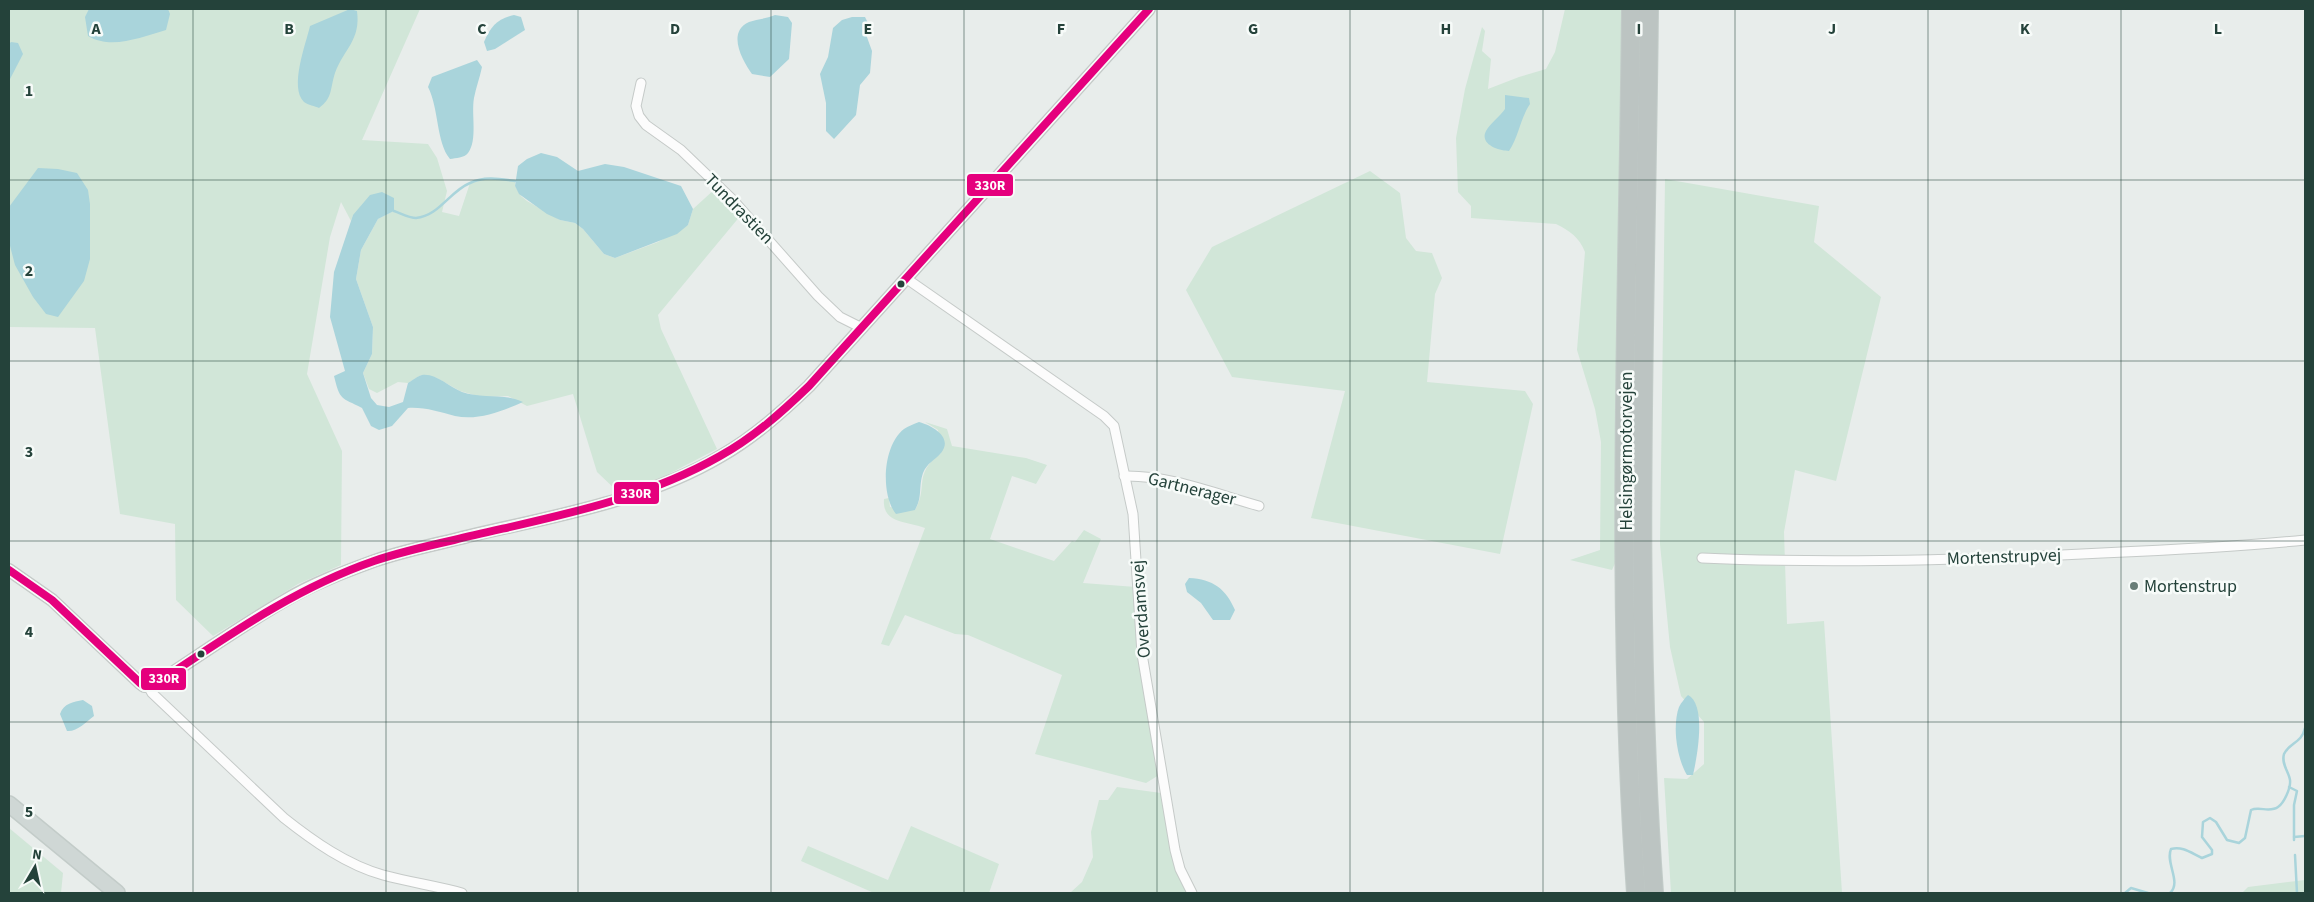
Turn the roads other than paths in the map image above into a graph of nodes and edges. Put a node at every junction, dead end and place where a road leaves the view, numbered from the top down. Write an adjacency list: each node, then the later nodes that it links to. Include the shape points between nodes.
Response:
1 (1149, 9): 5 (street)
2 (1631, 9): 17 (highway, Helsingørmotorvejen, via 1626,643)
3 (1648, 9): 18 (highway, Helsingørmotorvejen, via 1644,658)
4 (641, 83): 6 (street, Tundrastien, via 636,106 646,125 681,150 733,200 840,317)
5 (907, 279): 6 (street); 7 (street, Overdamsvej, via 1104,416 1114,426 1117,435)
6 (862, 328): 12 (street, via 777,417 721,456 686,475 607,503 376,560 286,600)
7 (1124, 476): 8 (street, Gartnerager, via 1170,481); 16 (street, Overdamsvej, via 1133,514 1144,663 1175,850 1180,870)
8 (1259, 506)
9 (2305, 540): 10 (street, Mortenstrupvej, via 2232,548 1987,559 1781,562)
10 (1702, 558)
11 (9, 570): 12 (street, via 52,600 140,683)
12 (148, 686): 15 (street, via 303,834 358,866)
13 (9, 804): 14 (main road)
14 (117, 893)
15 (462, 893)
16 (1192, 893)
17 (1636, 893)
18 (1654, 893)

